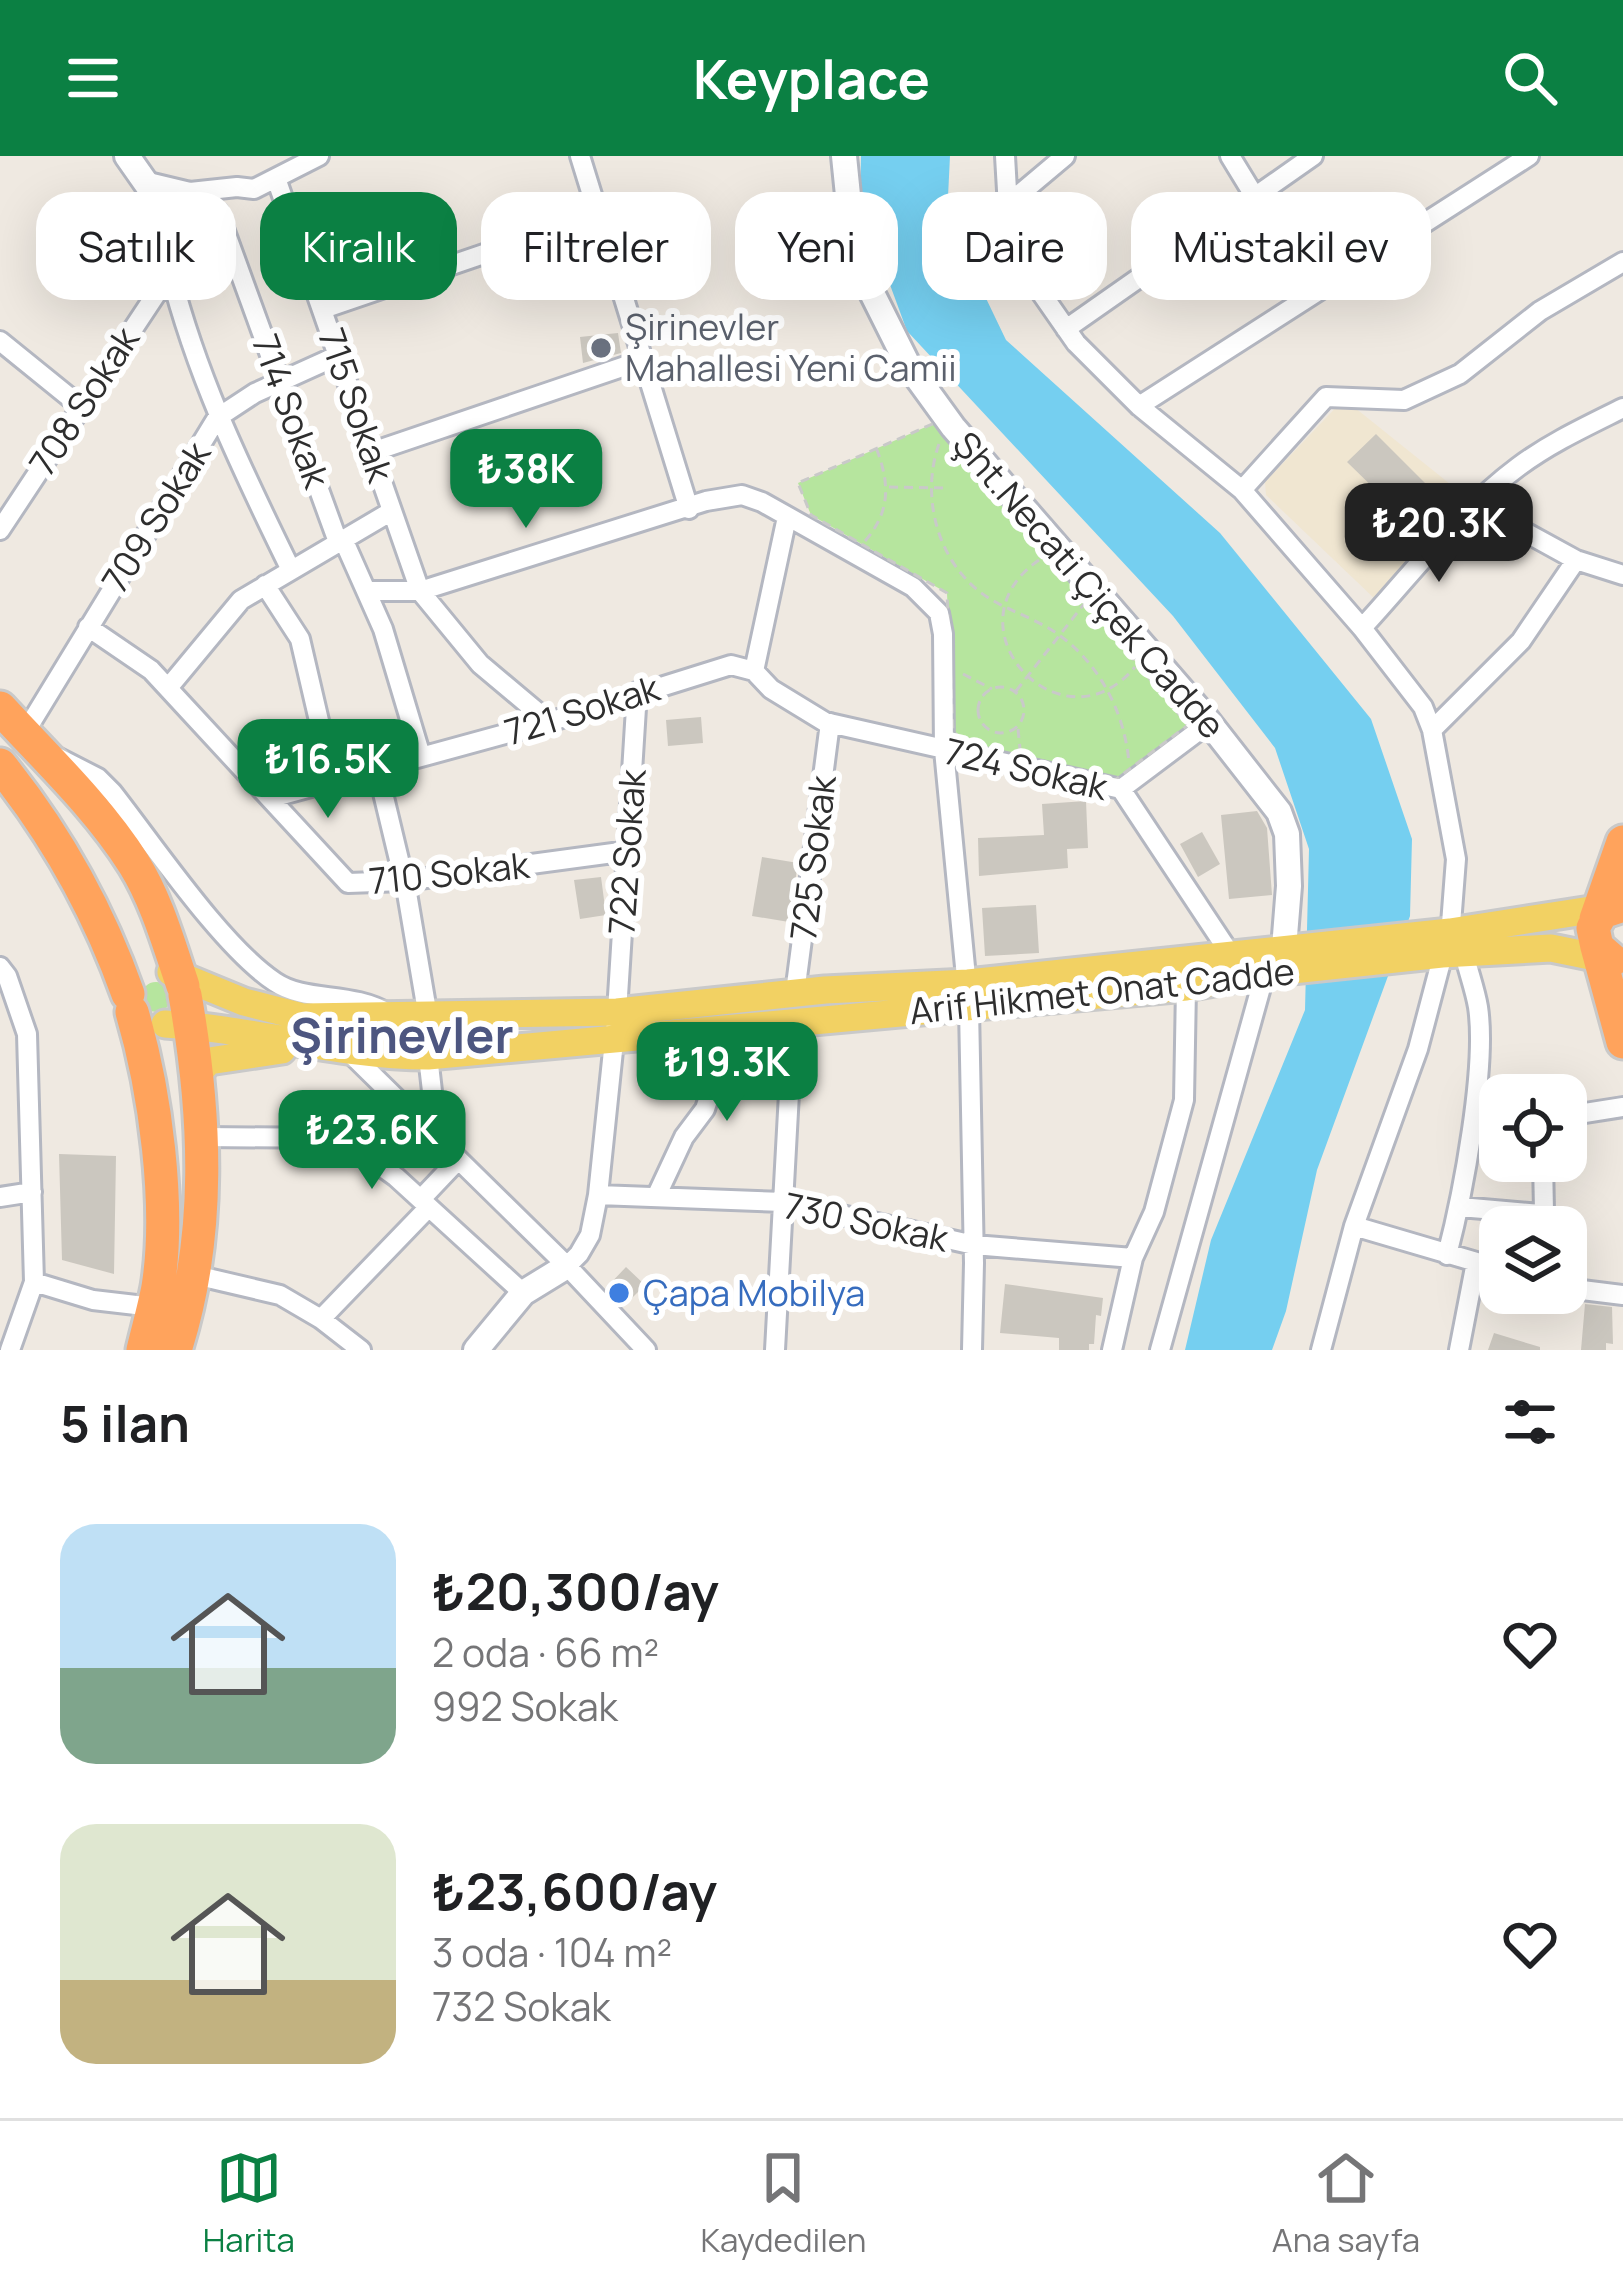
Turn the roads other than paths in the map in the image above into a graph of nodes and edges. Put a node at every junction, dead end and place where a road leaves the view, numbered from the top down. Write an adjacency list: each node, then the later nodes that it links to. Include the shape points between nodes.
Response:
1 (127, 156): 11 (street)
2 (319, 156): 10 (street)
3 (580, 156): 14 (street)
4 (844, 156): 59 (street, Şht.Necati Çiçek Cadde, via 866,281 908,365 953,428)
5 (1005, 156): 15 (street)
6 (1065, 156): 16 (street)
7 (1230, 156): 17 (street)
8 (1313, 156): 18 (street)
9 (1529, 156): 34 (street)
10 (296, 162): 12 (street)
11 (144, 181): 12 (street, via 190,192); 13 (street)
12 (277, 181): 27 (street, 715 Sokak)
13 (148, 192)
14 (591, 192)
15 (1007, 192)
16 (1022, 192)
17 (1252, 192)
18 (1262, 192)
19 (481, 255): 27 (street)
20 (236, 260): 32 (street, 714 Sokak)
21 (1623, 262): 38 (street, via 1540,311 1460,374 1404,400 1326,397)
22 (1131, 284): 28 (street)
23 (151, 300): 33 (street, 708 Sokak)
24 (179, 300): 36 (street)
25 (624, 300): 31 (street)
26 (1046, 300): 28 (street)
27 (323, 309): 30 (street, 715 Sokak)
28 (1066, 329): 34 (street)
29 (4, 352): 33 (street)
30 (339, 355): 32 (street, 709 Sokak); 37 (street, 715 Sokak)
31 (643, 360): 37 (street); 40 (street)
32 (282, 381): 36 (street, 709 Sokak); 44 (street, 714 Sokak)
33 (79, 405): 43 (street, 708 Sokak)
34 (1139, 406): 38 (street)
35 (1623, 408): 39 (street, via 1549,445)
36 (217, 418): 46 (street); 51 (street, 709 Sokak)
37 (372, 452): 41 (street, 715 Sokak)
38 (1243, 490): 52 (street)
39 (1475, 505): 45 (street); 52 (street)
40 (689, 509): 42 (street, via 742,495); 50 (street)
41 (392, 511): 44 (street); 50 (street, 715 Sokak)
42 (787, 517): 53 (street); 62 (street, via 859,549 939,613)
43 (0, 530)
44 (340, 541): 46 (street); 49 (street, 714 Sokak)
45 (1576, 560): 47 (street); 60 (street, via 1521,641)
46 (291, 570): 48 (street)
47 (1623, 575)
48 (265, 585): 54 (street, via 241,600); 66 (street, via 300,640)
49 (368, 591): 50 (street); 63 (street, 714 Sokak)
50 (420, 592): 57 (street, 715 Sokak, via 480,664)
51 (88, 627): 54 (street, 710 Sokak); 61 (street, 709 Sokak)
52 (1362, 628): 60 (street)
53 (754, 671): 55 (street, 721 Sokak, via 731,664); 58 (street, 724 Sokak)
54 (168, 688): 68 (street, 710 Sokak)
55 (637, 692): 57 (street, 721 Sokak); 70 (street, 722 Sokak)
56 (0, 708): 61 (highway)
57 (549, 722): 63 (street, 721 Sokak)
58 (830, 723): 62 (street, 724 Sokak); 84 (street, 725 Sokak)
59 (1209, 723): 67 (street); 76 (street, Şht.Necati Çiçek Cadde, via 1280,812)
60 (1432, 730): 74 (street, via 1456,859)
61 (30, 741): 72 (highway, via 118,841); 85 (street, via 112,792 276,984 370,1003)
62 (944, 750): 67 (street, 724 Sokak); 81 (street)
63 (421, 757): 65 (street, 721 Sokak)
64 (0, 765): 83 (highway, via 89,902)
65 (377, 768): 66 (street, 721 Sokak); 71 (street)
66 (333, 781): 68 (street, 721 Sokak)
67 (1121, 789): 75 (street, 724 Sokak)
68 (271, 798): 71 (street, 710 Sokak, via 348,884)
69 (1623, 842): 73 (highway)
70 (628, 851): 71 (street, 710 Sokak); 87 (street, 722 Sokak)
71 (404, 881): 86 (street)
72 (164, 928): 80 (main road); 82 (highway)
73 (1607, 933): 74 (main road, Arif Hikmet Onat Cadde); 74 (main road, Arif Hikmet Onat Cadde, via 1551,948); 89 (highway)
74 (1441, 946): 76 (main road, Arif Hikmet Onat Cadde); 106 (street, via 1478,1004); 107 (street, via 1418,1049)
75 (1231, 955): 76 (main road, Arif Hikmet Onat Cadde); 81 (main road, Arif Hikmet Onat Cadde)
76 (1294, 955): 78 (main road, Arif Hikmet Onat Cadde)
77 (0, 967): 100 (street, via 27,1034)
78 (1264, 973): 79 (main road, Arif Hikmet Onat Cadde); 130 (street)
79 (1186, 987): 81 (main road, Arif Hikmet Onat Cadde); 110 (street, via 1184,1100)
80 (223, 992): 82 (main road, Arif Hikmet Onat Cadde); 85 (main road, Arif Hikmet Onat Cadde, via 303,1017)
81 (968, 995): 84 (main road, Arif Hikmet Onat Cadde); 108 (street)
82 (179, 996): 83 (highway, via 146,1023); 83 (highway, via 162,969 143,971 130,985); 90 (main road, Arif Hikmet Onat Cadde); 93 (highway)
83 (130, 1003): 119 (highway, via 147,1064 160,1193)
84 (794, 1007): 87 (main road, Arif Hikmet Onat Cadde); 88 (main road, Arif Hikmet Onat Cadde); 104 (street, 725 Sokak)
85 (394, 1017): 86 (main road, Arif Hikmet Onat Cadde)
86 (428, 1017): 87 (main road, Arif Hikmet Onat Cadde)
87 (615, 1026): 88 (main road, Arif Hikmet Onat Cadde); 92 (main road, Arif Hikmet Onat Cadde); 101 (street, 722 Sokak)
88 (722, 1027): 103 (street, via 705,1109)
89 (1623, 1042)
90 (320, 1047): 91 (main road, Arif Hikmet Onat Cadde); 93 (main road, via 227,1057)
91 (350, 1052): 92 (main road, Arif Hikmet Onat Cadde); 97 (street)
92 (428, 1056): 97 (street)
93 (197, 1074): 96 (highway)
94 (1623, 1107): 95 (street)
95 (1587, 1113)
96 (202, 1137): 105 (street, via 342,1138); 114 (highway)
97 (438, 1144): 98 (street)
98 (457, 1161): 105 (street); 113 (street)
99 (1543, 1182): 106 (street, via 1540,1214)
100 (32, 1192): 102 (street); 115 (street)
101 (598, 1195): 103 (street, 730 Sokak); 113 (street, 722 Sokak, via 590,1235)
102 (0, 1197)
103 (656, 1197): 104 (street, 730 Sokak)
104 (784, 1202): 108 (street, 730 Sokak); 127 (street, 725 Sokak)
105 (425, 1203): 117 (street); 120 (street)
106 (1460, 1207): 109 (street)
107 (1354, 1226): 109 (street); 131 (street)
108 (974, 1245): 110 (street, 730 Sokak); 128 (street)
109 (1448, 1255): 111 (street)
110 (1133, 1258): 129 (street)
111 (1475, 1262): 112 (street); 132 (street)
112 (1479, 1263)
113 (566, 1266): 117 (street); 126 (street)
114 (195, 1275): 120 (street, via 280,1295); 123 (highway)
115 (34, 1282): 119 (street); 121 (street)
116 (1587, 1291): 118 (street)
117 (523, 1293): 125 (street)
118 (1623, 1295)
119 (153, 1306): 122 (highway)
120 (321, 1318): 124 (street)
121 (10, 1350)
122 (143, 1350)
123 (175, 1350)
124 (361, 1350)
125 (476, 1350)
126 (646, 1350)
127 (775, 1350)
128 (972, 1350)
129 (1112, 1350)
130 (1160, 1350)
131 (1321, 1350)
132 (1459, 1350)

